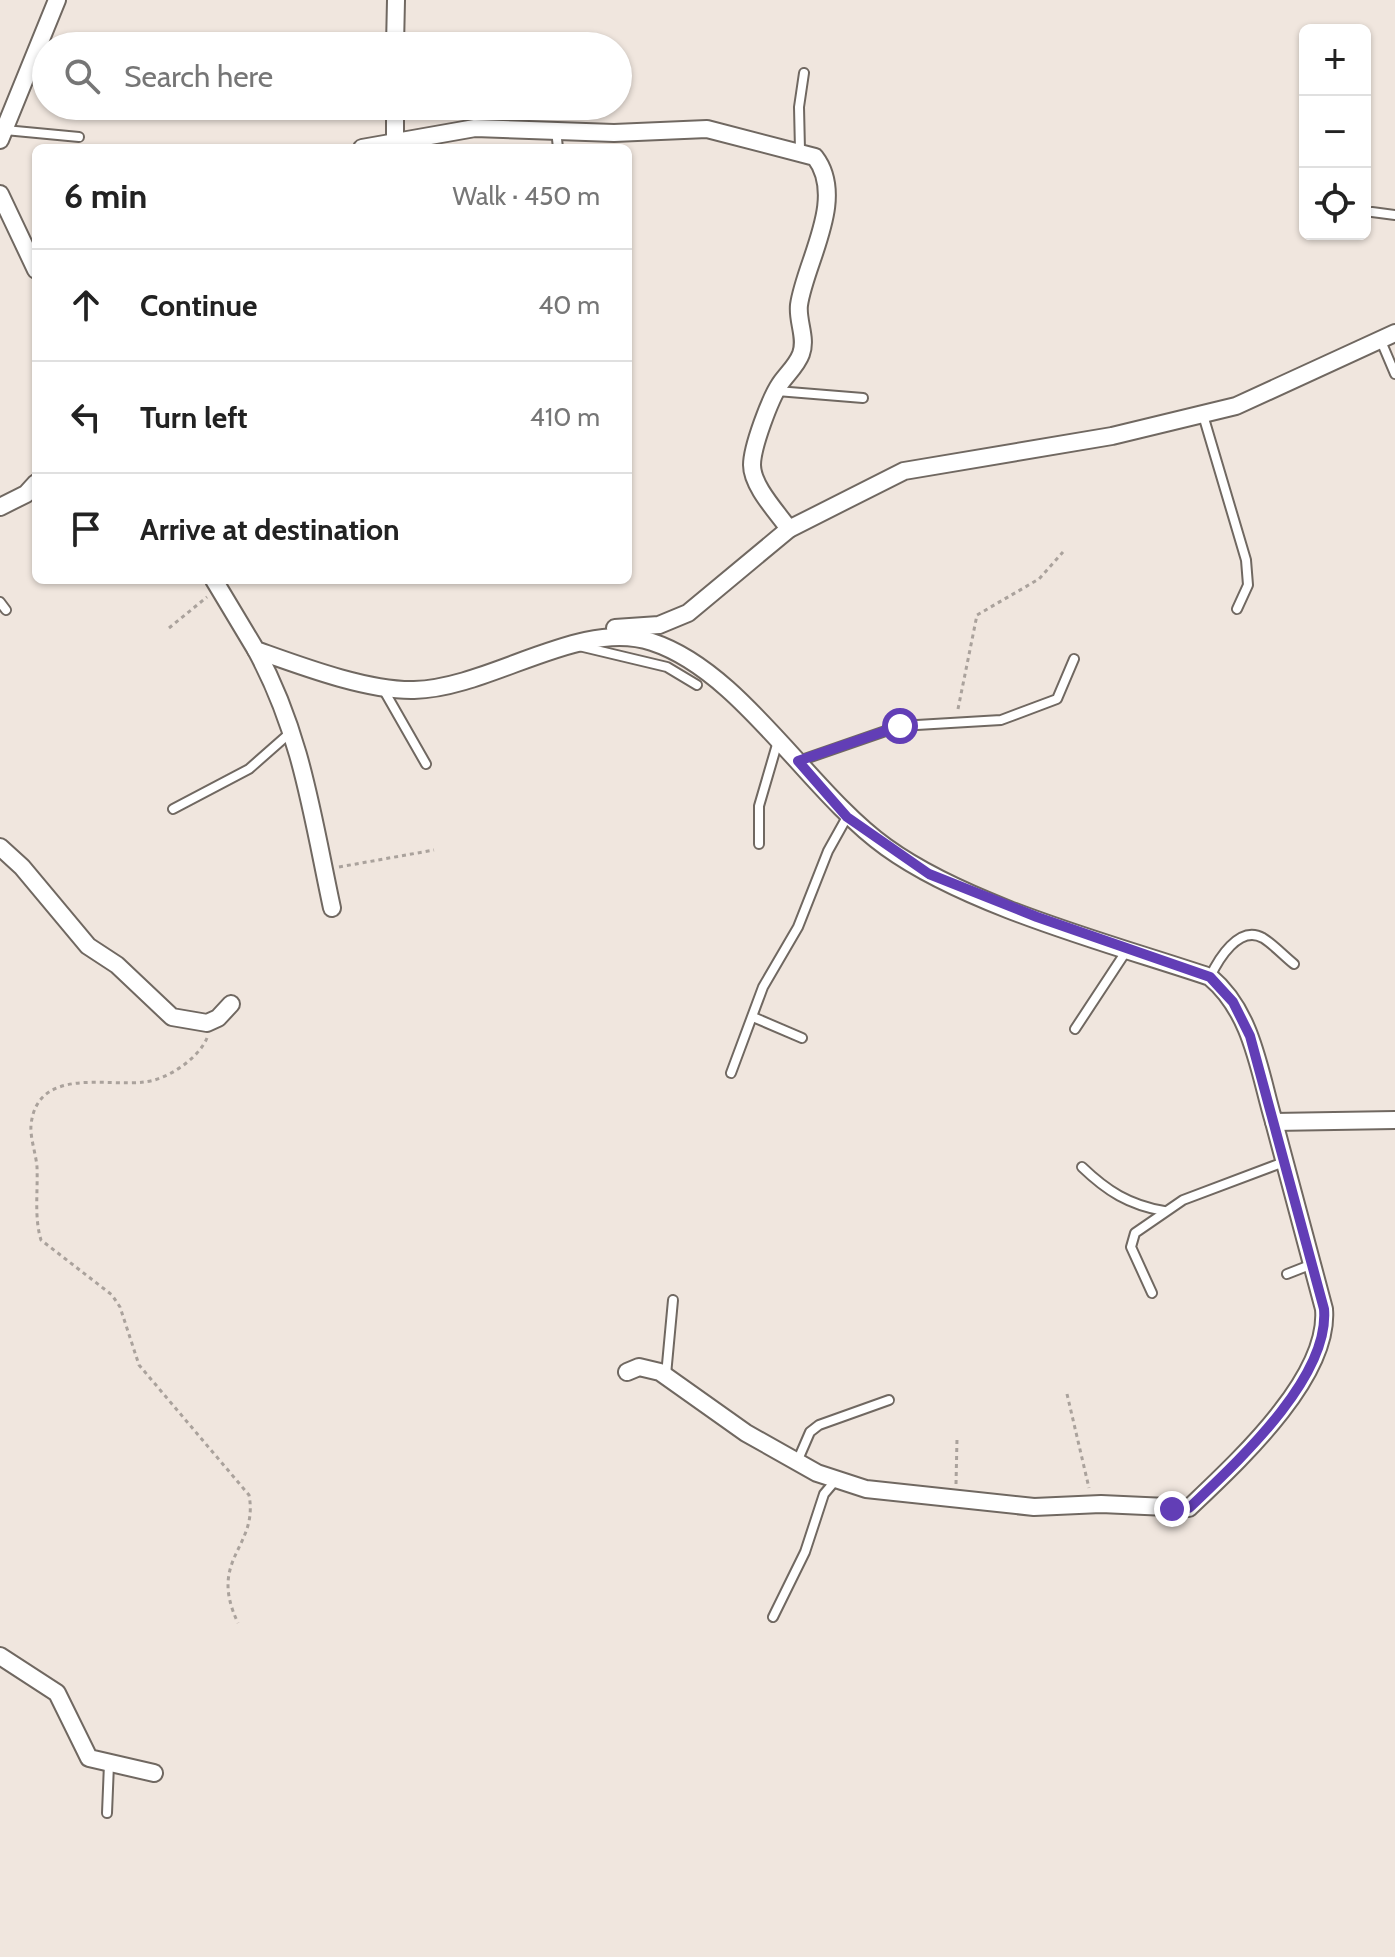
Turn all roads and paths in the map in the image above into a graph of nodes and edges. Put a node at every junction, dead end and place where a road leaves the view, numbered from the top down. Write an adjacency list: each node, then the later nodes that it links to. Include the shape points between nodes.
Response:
1 (57, 0): 3 (street)
2 (396, 0): 4 (street)
3 (44, 32)
4 (395, 32)
5 (32, 61): 9 (street)
6 (804, 73): 14 (lane)
7 (395, 120): 11 (street)
8 (556, 129): 11 (street, via 475,128); 13 (lane); 14 (street, via 707,129)
9 (2, 135): 10 (lane)
10 (79, 137)
11 (395, 140): 12 (street)
12 (378, 144)
13 (558, 144)
14 (800, 150): 21 (street, via 821,165 824,213 801,289 802,352)
15 (0, 194): 18 (street)
16 (1372, 212): 17 (lane)
17 (1395, 215)
18 (32, 262)
19 (1388, 337): 20 (lane); 23 (street, via 1236,406)
20 (1395, 374)
21 (776, 391): 22 (lane); 26 (street, via 752,466)
22 (863, 398)
23 (1203, 415): 26 (street, via 1031,452 904,471); 31 (lane, via 1246,560 1248,585)
24 (32, 487): 25 (street)
25 (0, 507)
26 (789, 529): 34 (street, via 677,619 610,629)
27 (1063, 552): 39 (path, via 1039,579 977,615)
28 (217, 584): 33 (path)
29 (220, 584): 35 (street)
30 (0, 602): 32 (lane)
31 (1237, 609)
32 (6, 610)
33 (169, 628)
34 (579, 642): 37 (lane, via 667,667); 38 (street, via 435,687); 41 (street, via 620,636 650,641 686,658 714,677)
35 (256, 650): 38 (street); 40 (street)
36 (1074, 659): 39 (lane, via 1057,699 1001,720)
37 (697, 685)
38 (381, 686): 43 (lane)
39 (955, 720): 42 (lane, via 900,726)
40 (292, 732): 44 (lane, via 249,769); 49 (street, via 307,777)
41 (778, 741): 42 (street); 46 (lane, via 759,806)
42 (798, 761): 45 (street)
43 (426, 764)
44 (173, 809)
45 (847, 817): 51 (street, via 929,874); 55 (lane)
46 (759, 844)
47 (0, 847): 56 (street, via 88,946 117,965 172,1017)
48 (434, 850): 49 (path)
49 (324, 869): 50 (street)
50 (332, 908)
51 (1127, 949): 53 (street); 57 (lane)
52 (1294, 964): 53 (lane, via 1254,936 1227,947)
53 (1210, 977): 61 (street, via 1243,1018)
54 (231, 1004): 56 (street)
55 (753, 1017): 58 (lane); 59 (lane)
56 (207, 1023): 79 (path, via 199,1053 177,1068 144,1082 66,1084 40,1104 31,1125 41,1240 112,1295 139,1365 249,1495 250,1516 227,1576)
57 (1075, 1029)
58 (802, 1038)
59 (731, 1073)
60 (1395, 1120): 61 (street)
61 (1274, 1122): 62 (street)
62 (1284, 1162): 64 (lane); 65 (street)
63 (1082, 1167): 64 (lane, via 1118,1197)
64 (1164, 1211): 67 (lane, via 1132,1238 1131,1247)
65 (1310, 1265): 66 (lane); 77 (street, via 1325,1330 1315,1358 1269,1427 1189,1508)
66 (1287, 1274)
67 (1152, 1293)
68 (673, 1300): 70 (lane)
69 (627, 1372): 70 (street, via 639,1367)
70 (666, 1376): 74 (street)
71 (1067, 1394): 77 (path)
72 (889, 1400): 74 (lane, via 819,1425 810,1432)
73 (957, 1439): 76 (path)
74 (797, 1462): 75 (street)
75 (835, 1481): 76 (street); 78 (lane, via 824,1494 805,1552)
76 (956, 1500): 77 (street, via 1034,1507)
77 (1093, 1504)
78 (773, 1617)
79 (238, 1623)
80 (0, 1656): 81 (street, via 57,1693 84,1753)
81 (109, 1764): 82 (street); 83 (lane)
82 (154, 1773)
83 (107, 1813)

